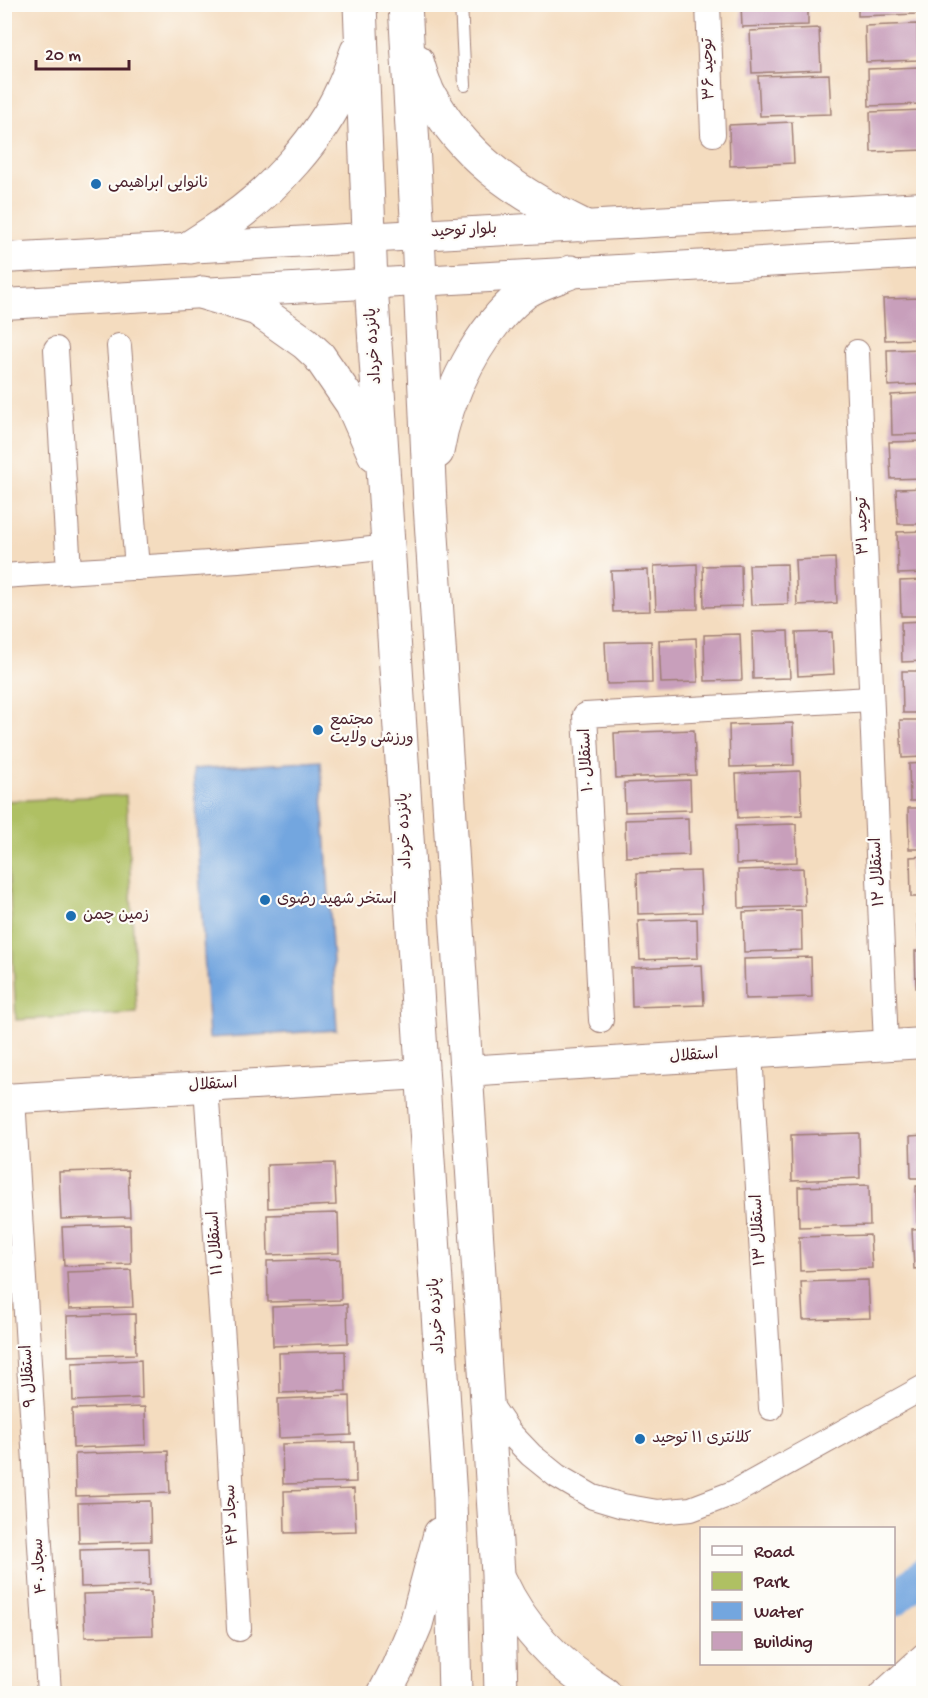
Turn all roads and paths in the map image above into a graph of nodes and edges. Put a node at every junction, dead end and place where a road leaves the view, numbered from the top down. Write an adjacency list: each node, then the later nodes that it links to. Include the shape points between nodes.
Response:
1 (360, 4): 5 (main road, پانزده خرداد)
2 (461, 4): 6 (lane)
3 (708, 4): 7 (street, توحید ۳۶)
4 (406, 17): 9 (main road, via 426,88 449,127 513,188); 10 (main road)
5 (362, 39): 11 (main road, پانزده خرداد); 12 (main road, via 342,91 292,165 234,218)
6 (465, 85)
7 (713, 134)
8 (924, 207): 9 (street, بلوار توحید)
9 (582, 225): 10 (street, بلوار توحید)
10 (418, 235): 11 (street, بلوار توحید); 16 (main road)
11 (369, 237): 12 (street, بلوار توحید); 17 (main road, پانزده خرداد)
12 (190, 247): 14 (street, بلوار توحید)
13 (924, 253): 15 (street)
14 (4, 258)
15 (571, 272): 16 (street); 24 (main road, via 526,291 500,315 474,351 453,395 438,447)
16 (420, 280): 17 (street); 24 (main road)
17 (371, 283): 18 (street); 23 (main road, پانزده خرداد)
18 (203, 293): 19 (street); 23 (main road, via 257,309 319,356 352,404)
19 (4, 304)
20 (119, 346): 26 (street)
21 (56, 349): 27 (street)
22 (856, 352): 29 (street, توحید ۳۱)
23 (384, 478): 25 (main road, پانزده خرداد)
24 (430, 504): 34 (main road)
25 (389, 547): 26 (street); 35 (main road, پانزده خرداد)
26 (137, 568): 27 (street)
27 (69, 571): 28 (street)
28 (4, 576)
29 (871, 699): 30 (street, استقلال ۱۰, via 585,715); 32 (street, استقلال ۱۲)
30 (601, 1020)
31 (924, 1043): 32 (street, استقلال)
32 (886, 1045): 33 (street, استقلال)
33 (750, 1053): 34 (street, استقلال); 41 (street, استقلال ۱۳)
34 (465, 1071): 39 (main road)
35 (422, 1074): 36 (street, استقلال); 43 (main road, پانزده خرداد)
36 (206, 1086): 37 (street, استقلال); 40 (street, استقلال ۱۱)
37 (9, 1099): 42 (street, استقلال ۹)
38 (924, 1387): 39 (street, via 733,1493 692,1509 657,1512 593,1497 557,1476 509,1432)
39 (485, 1398): 44 (main road)
40 (227, 1401): 45 (street, سجاد ۴۲)
41 (771, 1407)
42 (34, 1438): 48 (street, سجاد ۴۰)
43 (450, 1498): 49 (main road, via 416,1624); 50 (main road, پانزده خرداد)
44 (498, 1574): 51 (main road); 52 (main road, via 510,1603 554,1657)
45 (239, 1629)
46 (924, 1655): 53 (street)
47 (924, 1686): 54 (main road)
48 (49, 1694)
49 (384, 1694)
50 (455, 1694)
51 (501, 1694)
52 (605, 1694)
53 (881, 1694)
54 (892, 1694)

